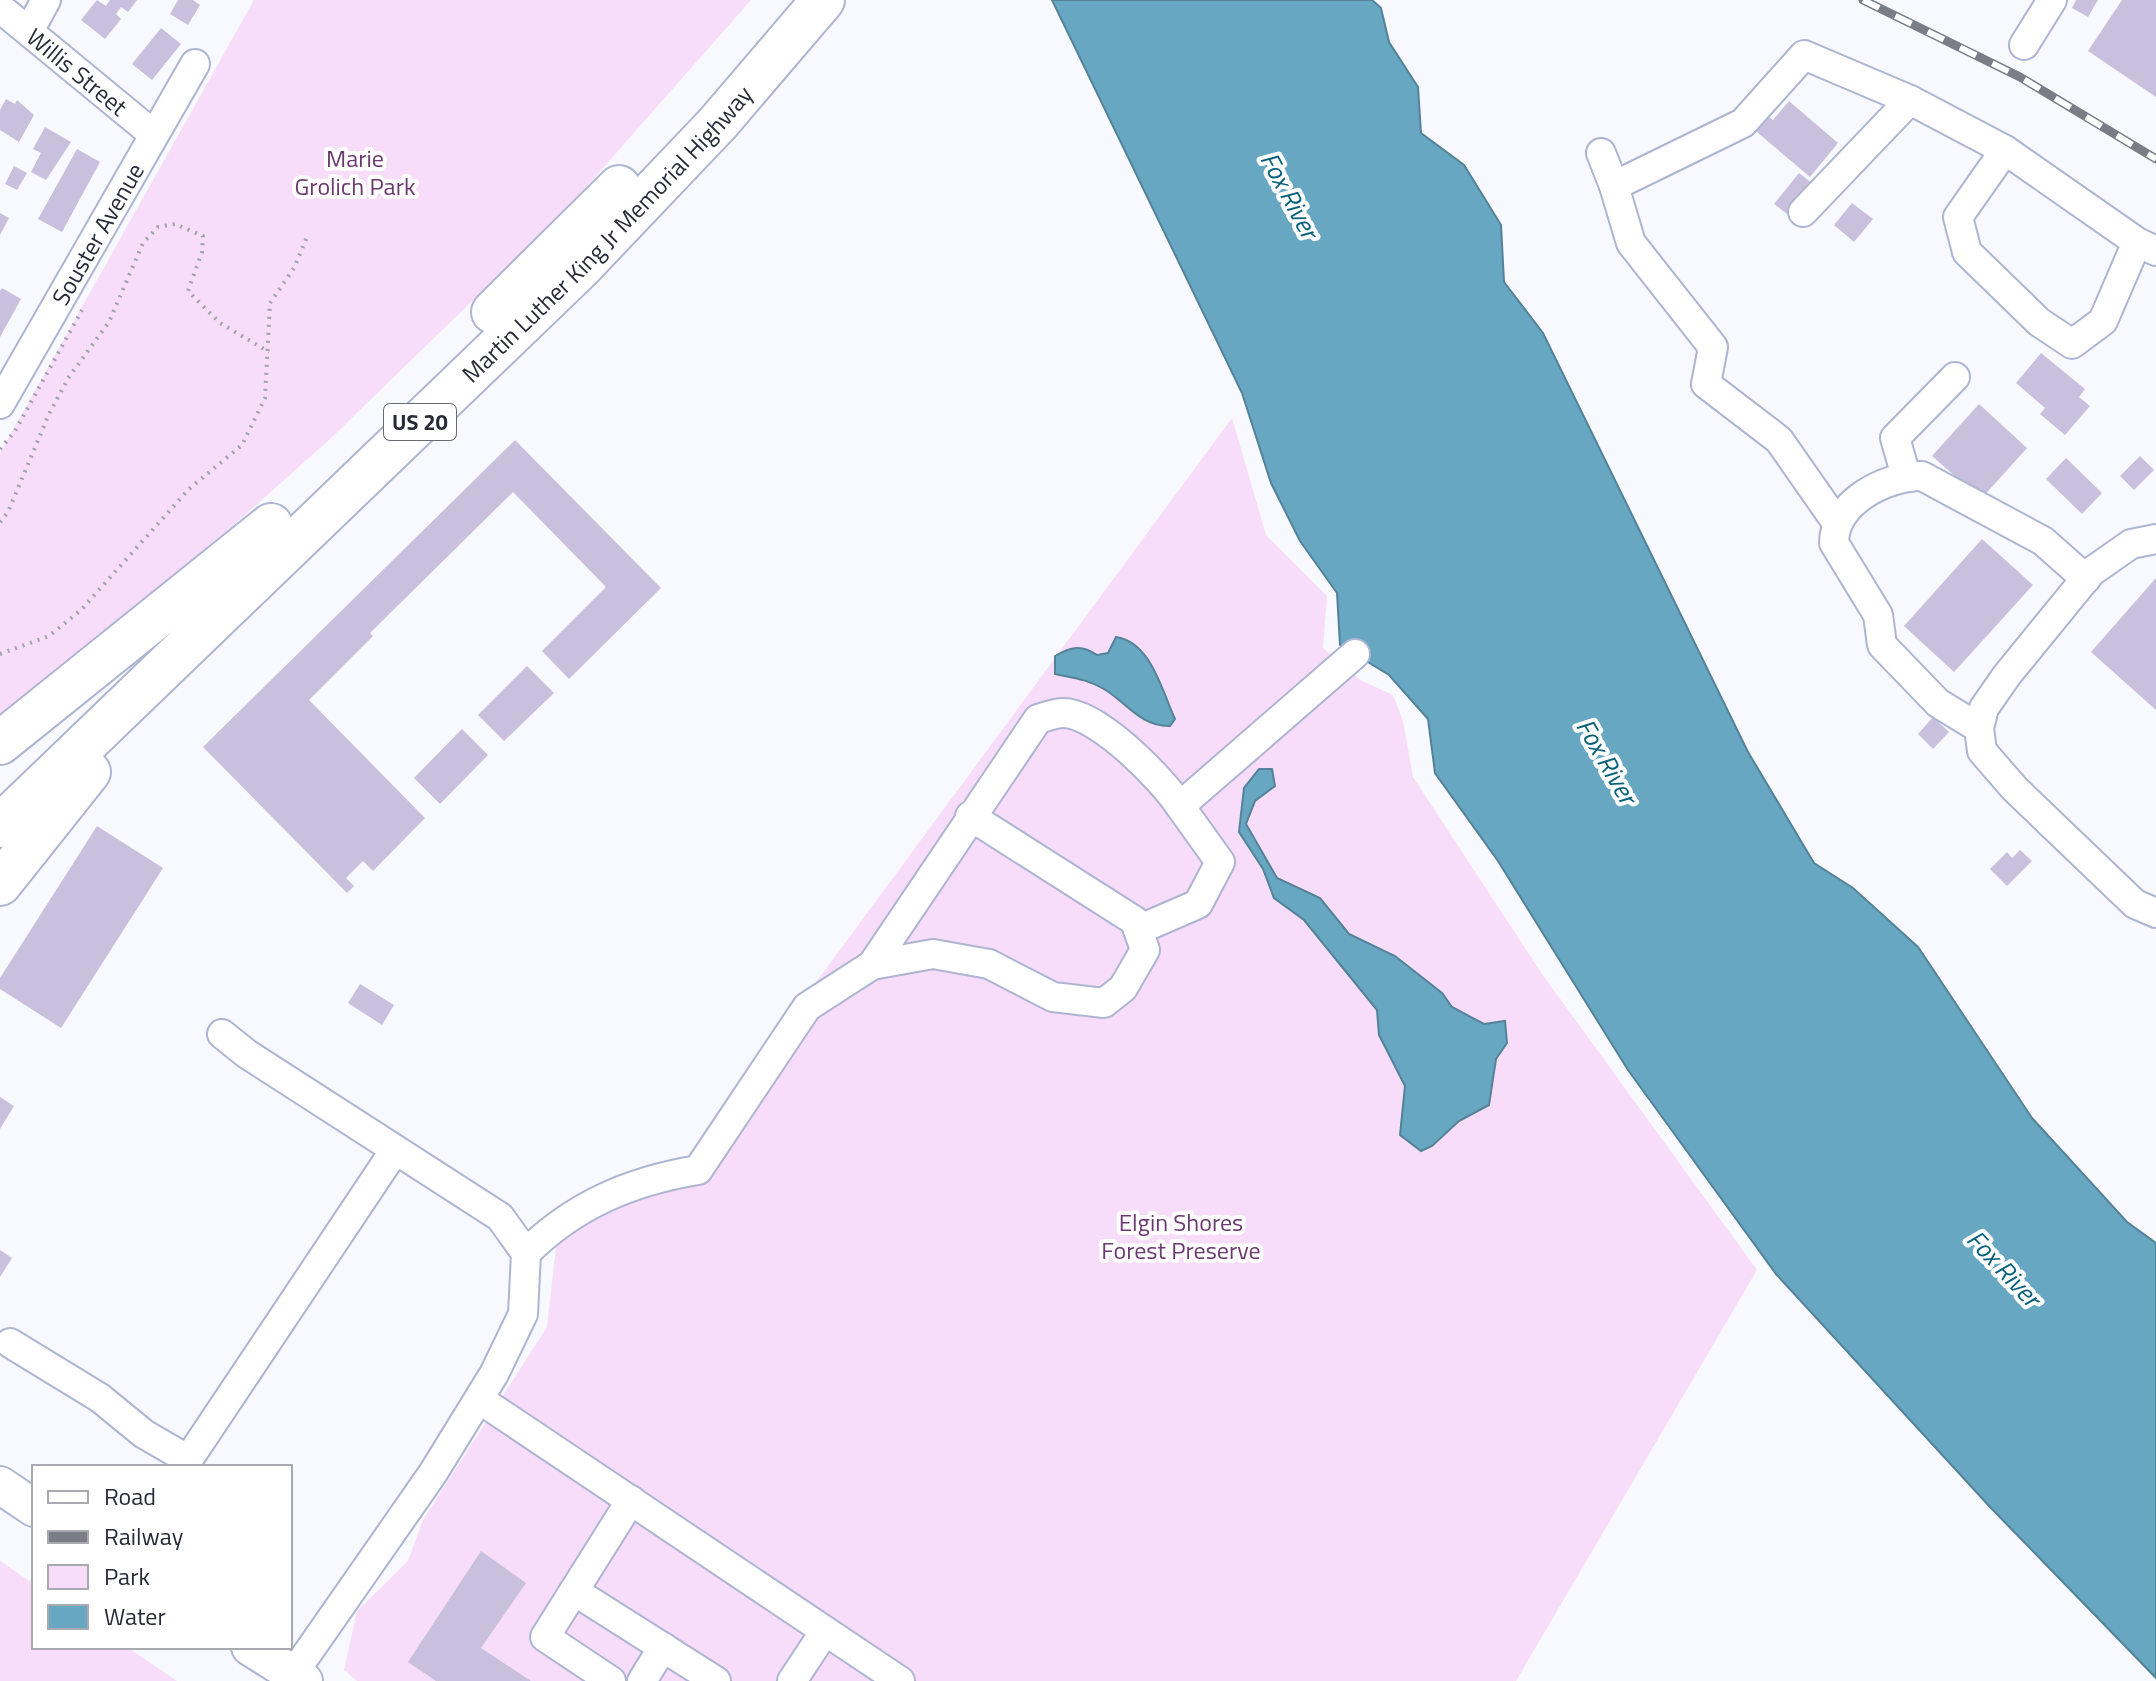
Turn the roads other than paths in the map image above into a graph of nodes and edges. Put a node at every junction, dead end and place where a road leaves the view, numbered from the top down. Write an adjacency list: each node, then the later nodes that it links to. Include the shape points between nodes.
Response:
1 (46, 0): 6 (street)
2 (790, 0): 21 (highway, Martin Luther King Jr Memorial Highway / US 20, via 642,164)
3 (823, 0): 19 (highway, Martin Luther King Jr Memorial Highway / US 20, via 718,123 581,267)
4 (2052, 0): 7 (street)
5 (0, 8): 6 (street, Willis Street)
6 (29, 31): 10 (street, Willis Street)
7 (2024, 45)
8 (195, 64): 10 (street, Souster Avenue)
9 (1910, 100): 11 (street); 13 (street, via 1804,55 1743,123); 14 (street)
10 (153, 134): 17 (street, Souster Avenue)
11 (2005, 150): 15 (street); 15 (street, via 1958,217 1967,252 2039,322 2072,344 2103,321)
12 (1601, 153): 13 (street)
13 (1614, 186): 20 (street, via 1631,243 1713,347 1706,384 1779,440)
14 (1803, 212)
15 (2147, 247)
16 (1955, 377): 18 (street, via 1895,438)
17 (1, 401)
18 (1906, 476): 20 (street, via 1860,497 1843,510); 23 (street, via 1943,484 2043,541)
19 (318, 520): 30 (highway, Martin Luther King Jr Memorial Highway / US 20); 31 (highway, via 74,789)
20 (1837, 523): 25 (street, via 1834,543 1878,615 1882,645 1938,703)
21 (271, 525): 26 (highway); 27 (highway, Martin Luther King Jr Memorial Highway / US 20)
22 (2156, 539): 23 (street, via 2131,544)
23 (2086, 579): 25 (street, via 2007,675 1984,708)
24 (1355, 654): 28 (street)
25 (1979, 728): 32 (street, via 1982,751 2015,789 2135,904)
26 (0, 743)
27 (0, 788)
28 (1180, 806): 29 (street, via 1144,762 1086,719 1063,713 1038,719); 33 (street, via 1220,862 1198,904)
29 (970, 816): 33 (street, via 1119,908); 34 (street)
30 (0, 826)
31 (0, 884)
32 (2156, 913)
33 (1138, 930): 34 (street, via 1145,950 1123,988 1104,1003 1053,997 989,964 933,954)
34 (872, 965): 37 (street, via 807,1007 698,1170 616,1190 554,1225)
35 (222, 1034): 36 (street)
36 (395, 1150): 37 (street, via 500,1217); 38 (street, via 192,1454 182,1456 144,1434 100,1398)
37 (526, 1253): 39 (street, via 523,1314)
38 (10, 1343)
39 (479, 1399): 41 (street); 47 (street)
40 (0, 1485): 42 (main road)
41 (631, 1500): 43 (street); 44 (street)
42 (32, 1507)
43 (574, 1591): 45 (street); 48 (street, via 545,1637)
44 (825, 1631): 51 (street); 52 (street)
45 (663, 1647): 49 (street); 50 (street)
46 (253, 1649): 47 (main road)
47 (298, 1677)
48 (611, 1681)
49 (642, 1681)
50 (716, 1681)
51 (792, 1681)
52 (900, 1681)

